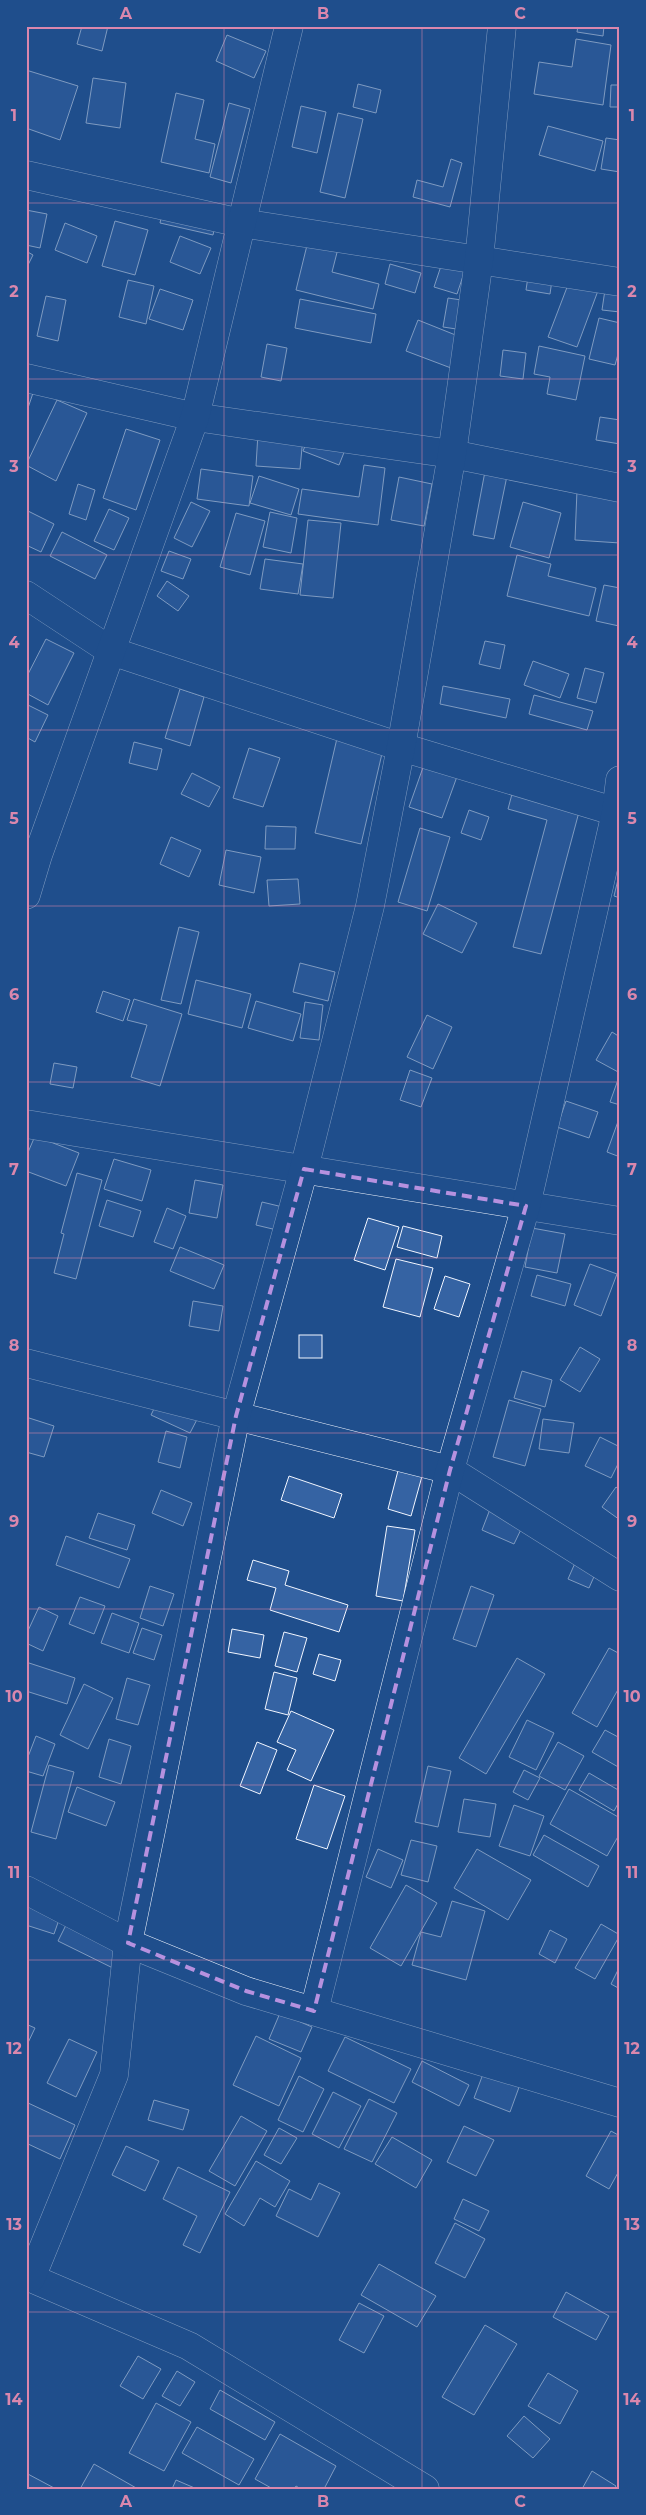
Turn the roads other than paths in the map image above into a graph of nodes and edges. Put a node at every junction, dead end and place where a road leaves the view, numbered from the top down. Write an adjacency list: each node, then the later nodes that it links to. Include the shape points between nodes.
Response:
1 (289, 26): 4 (street)
2 (502, 26): 5 (street)
3 (26, 174): 4 (street)
4 (241, 223): 5 (street); 8 (street)
5 (479, 260): 6 (street); 9 (street)
6 (620, 282)
7 (26, 378): 8 (street)
8 (195, 417): 9 (street); 12 (street)
9 (452, 454): 10 (street); 13 (street)
10 (620, 488)
11 (26, 595): 12 (street)
12 (111, 651): 13 (street); 16 (street)
13 (401, 748): 15 (street); 19 (street, via 370,906)
14 (620, 780): 15 (street)
15 (618, 813): 20 (street)
16 (32, 853): 17 (street)
17 (26, 895)
18 (26, 1124): 19 (street)
19 (304, 1169): 20 (street); 23 (street)
20 (526, 1206): 21 (street); 24 (street)
21 (620, 1221)
22 (26, 1363): 23 (street)
23 (236, 1416): 24 (street); 27 (street)
24 (450, 1470): 25 (street); 28 (street)
25 (620, 1577)
26 (26, 1890): 27 (street)
27 (128, 1943): 28 (street, via 246,1991); 30 (street, via 114,2075)
28 (314, 2011): 29 (street)
29 (620, 2103)
30 (29, 2277): 31 (street, via 188,2346)
31 (425, 2489)

